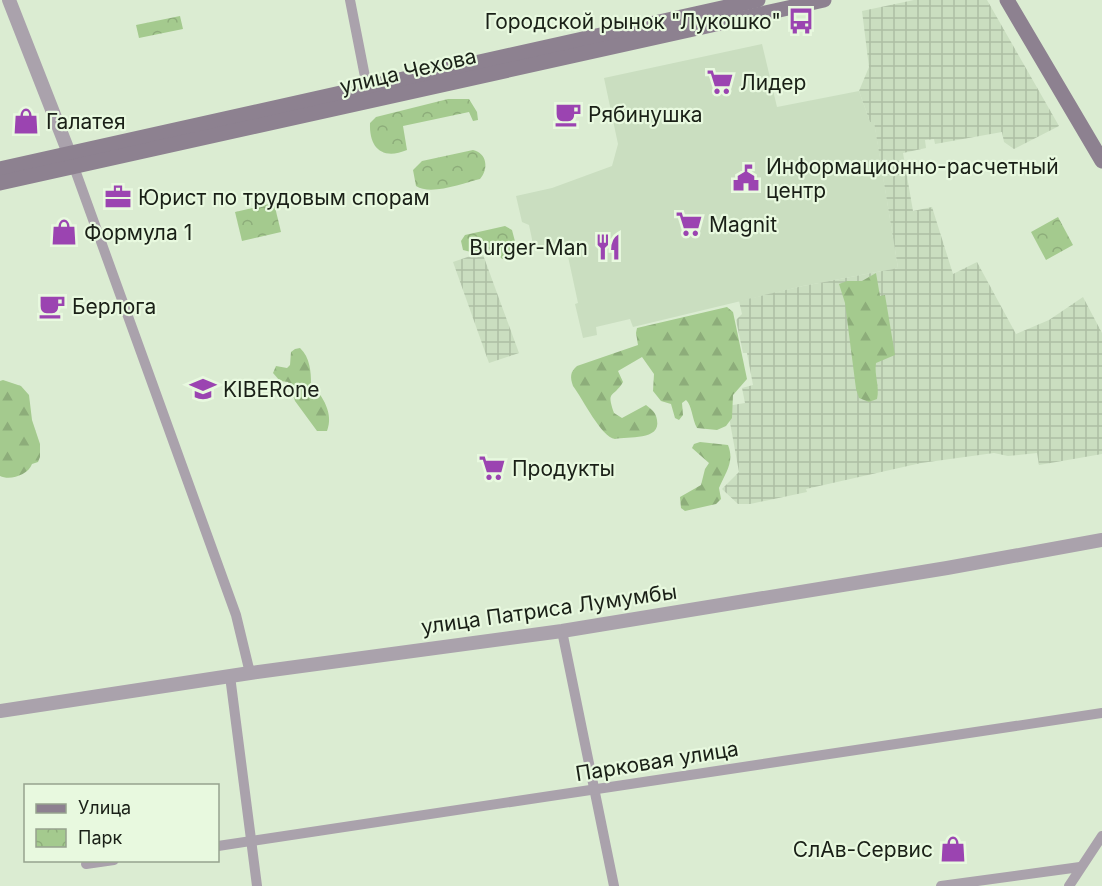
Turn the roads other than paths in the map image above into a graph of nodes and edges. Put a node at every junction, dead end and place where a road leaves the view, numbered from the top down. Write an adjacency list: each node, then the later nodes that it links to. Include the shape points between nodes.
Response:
1 (9, 0): 9 (street)
2 (350, 0): 8 (street)
3 (758, 0): 8 (main road, улица Чехова)
4 (824, 0): 8 (main road, улица Чехова)
5 (1007, 0): 7 (main road)
6 (1016, 0): 7 (main road)
7 (1060, 87): 10 (main road)
8 (369, 94): 9 (main road, улица Чехова)
9 (71, 160): 11 (main road, улица Чехова); 12 (main road, улица Чехова); 15 (street, via 236,615)
10 (1102, 161)
11 (0, 169)
12 (0, 183)
13 (1102, 540): 14 (street, улица Патриса Лумумбы)
14 (562, 631): 15 (street, улица Патриса Лумумбы); 19 (street)
15 (250, 672): 16 (street, улица Патриса Лумумбы)
16 (230, 676): 17 (street, улица Патриса Лумумбы); 21 (street)
17 (0, 711)
18 (1102, 713): 19 (street, Парковая улица)
19 (596, 790): 21 (street, Парковая улица); 27 (street)
20 (1102, 836): 25 (street)
21 (252, 841): 22 (street, Парковая улица); 26 (street)
22 (219, 846)
23 (105, 862): 24 (street)
24 (86, 864)
25 (1080, 867): 28 (street); 29 (street)
26 (257, 886)
27 (614, 886)
28 (941, 886)
29 (1069, 886)

